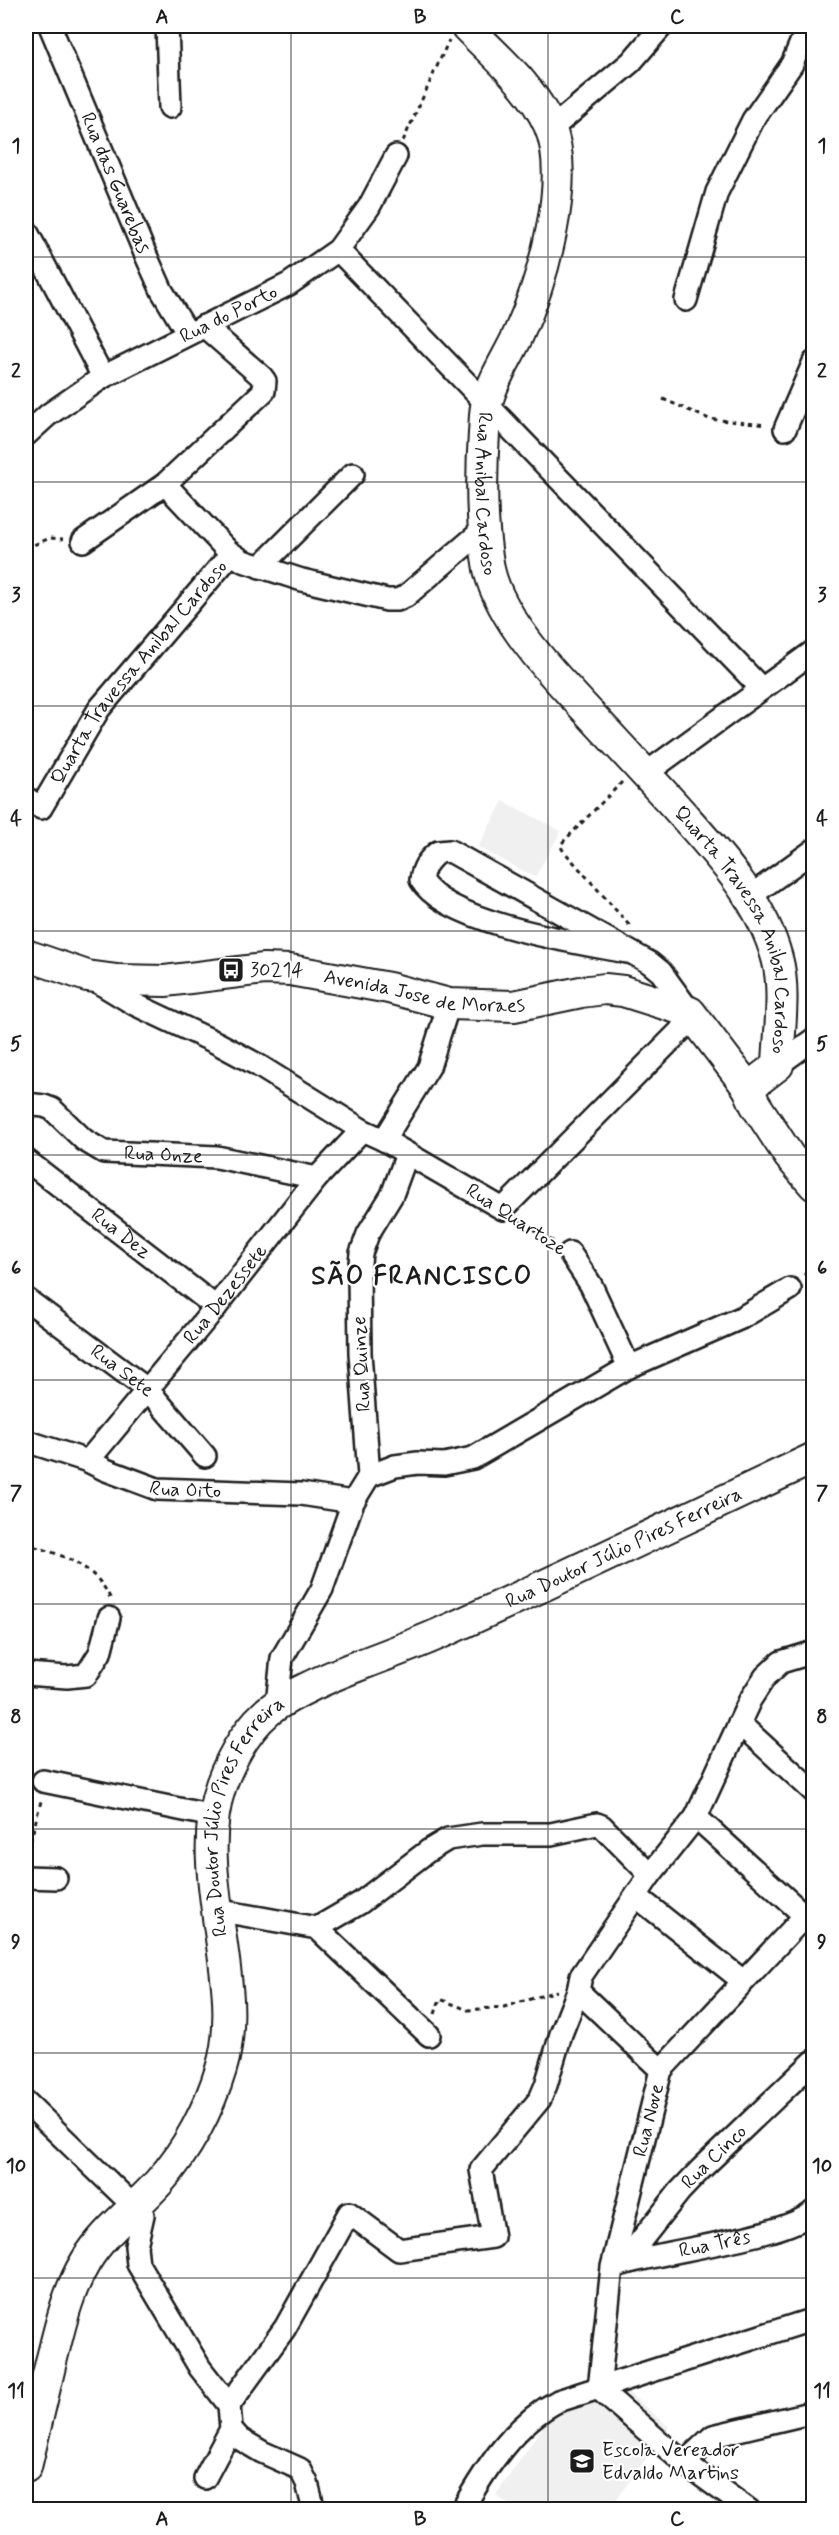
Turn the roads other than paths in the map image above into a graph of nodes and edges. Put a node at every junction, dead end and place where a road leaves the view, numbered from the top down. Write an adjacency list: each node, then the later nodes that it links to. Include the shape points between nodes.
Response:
1 (50, 26): 12 (street, Rua das Guarebas, via 162,291)
2 (168, 26): 6 (street)
3 (662, 26): 7 (street, via 631,62)
4 (808, 26): 11 (street, via 792,64 753,120 722,182)
5 (458, 31): 7 (street, Rua Anibal Cardoso, via 528,90)
6 (170, 107)
7 (551, 129): 15 (street, Rua Anibal Cardoso, via 557,181 554,222 542,271 520,332)
8 (396, 156): 10 (street, Rua do Porto, via 369,207)
9 (26, 230): 14 (street)
10 (338, 250): 12 (street, Rua do Porto, via 289,284); 15 (street)
11 (686, 300)
12 (196, 330): 14 (street, Rua do Porto); 19 (street, Rua das Guarebas, via 262,377 264,391)
13 (813, 362): 16 (street)
14 (103, 376): 17 (street, Rua do Porto)
15 (487, 403): 20 (street, Rua Anibal Cardoso, via 482,459); 25 (street)
16 (785, 429)
17 (26, 435)
18 (353, 474): 23 (street)
19 (165, 484): 21 (street); 22 (street)
20 (484, 529): 23 (street, via 397,600 312,583); 26 (street, Rua Anibal Cardoso, via 490,572 502,603 523,635 540,660)
21 (83, 541)
22 (231, 554): 23 (street); 27 (street, Quarta Travessa Anibal Cardoso, via 99,708 41,807)
23 (260, 567)
24 (813, 651): 25 (street)
25 (762, 688): 26 (street)
26 (645, 774): 28 (street, Rua Anibal Cardoso)
27 (26, 798)
28 (668, 799): 30 (street, Quarta Travessa Anibal Cardoso, via 722,859)
29 (813, 850): 30 (street)
30 (749, 897): 37 (street, Quarta Travessa Anibal Cardoso, via 778,960)
31 (627, 952): 31 (street, via 450,851 438,852 423,870 421,880 425,887 453,906 528,934); 35 (street, via 661,972)
32 (26, 955): 33 (street, Avenida Jose de Moraes)
33 (87, 976): 34 (street, Avenida Jose de Moraes, via 165,981 264,969 290,970 389,988); 40 (street, Rua Quartoze, via 134,1004 256,1064)
34 (449, 1004): 35 (street, Avenida Jose de Moraes, via 514,1006 605,989 623,991); 41 (street, via 429,1066)
35 (692, 1015): 38 (street); 42 (street, Rua Quartoze, via 503,1209)
36 (813, 1039): 37 (street)
37 (778, 1065): 38 (street, Quarta Travessa Anibal Cardoso)
38 (748, 1088): 45 (street, via 789,1156)
39 (26, 1104): 44 (street, Rua Onze, via 52,1109 84,1140 104,1152 217,1157)
40 (362, 1130): 41 (street, Rua Quartoze); 44 (street, Rua Dezessete)
41 (384, 1140): 42 (street, Rua Quartoze)
42 (407, 1154): 56 (street, Rua Quinze, via 392,1195 368,1234 360,1263 360,1353)
43 (26, 1160): 49 (street, Rua Dez)
44 (317, 1178): 49 (street, Rua Dezessete)
45 (813, 1185)
46 (570, 1253): 50 (street, Rua Quartoze, via 591,1285)
47 (790, 1289): 50 (street, via 741,1318)
48 (26, 1299): 51 (street, Rua Sete)
49 (216, 1307): 51 (street, Rua Dezessete)
50 (629, 1367): 56 (street, via 473,1458 451,1463 418,1462)
51 (148, 1390): 53 (street, Rua Sete); 55 (street, Rua Dezessete)
52 (26, 1441): 55 (street, Rua Oito)
53 (206, 1456)
54 (813, 1458): 61 (street, Rua Doutor Júlio Pires Ferreira, via 441,1633)
55 (88, 1461): 57 (street, Rua Oito, via 157,1490 302,1494)
56 (369, 1476): 57 (street)
57 (353, 1502): 61 (street, via 322,1589 282,1658)
58 (109, 1618): 60 (street, via 100,1653 86,1675 71,1678)
59 (813, 1652): 62 (street, via 781,1662 765,1677)
60 (26, 1674)
61 (277, 1704): 65 (street, Rua Doutor Júlio Pires Ferreira, via 255,1724 237,1751)
62 (739, 1723): 64 (street); 66 (street)
63 (44, 1781): 65 (street)
64 (813, 1792)
65 (213, 1816): 71 (street, Rua Doutor Júlio Pires Ferreira)
66 (696, 1817): 67 (street); 72 (street)
67 (650, 1875): 70 (street); 73 (street, via 597,1824 551,1834 482,1834 448,1839 360,1903)
68 (26, 1877): 69 (street)
69 (56, 1878)
70 (636, 1896): 74 (street); 75 (street, via 581,1976)
71 (216, 1910): 73 (street); 80 (street, Rua Doutor Júlio Pires Ferreira, via 227,2002 227,2036 221,2069 179,2158)
72 (809, 1910): 74 (street, Rua Nove)
73 (317, 1928): 76 (street)
74 (743, 1981): 78 (street, Rua Nove)
75 (579, 1988): 78 (street); 85 (street, via 540,2098 481,2170 494,2237 399,2250 348,2213 285,2328)
76 (429, 2035)
77 (813, 2061): 82 (street, Rua Cinco, via 701,2169)
78 (662, 2070): 82 (street, Rua Nove)
79 (26, 2102): 80 (street)
80 (134, 2207): 85 (street, via 143,2218 136,2246 138,2264 200,2368); 89 (street, Rua Doutor Júlio Pires Ferreira, via 89,2255 72,2283)
81 (812, 2216): 82 (street, Rua Três, via 780,2228)
82 (618, 2265): 84 (street, Rua Nove)
83 (813, 2319): 84 (street)
84 (599, 2389): 88 (street); 92 (street, via 558,2401 525,2423 477,2484)
85 (229, 2406): 87 (street)
86 (813, 2412): 88 (street, via 713,2436)
87 (231, 2428): 90 (street); 91 (street, via 240,2439 300,2469)
88 (684, 2463): 93 (street)
89 (26, 2467)
90 (205, 2478)
91 (314, 2510)
92 (462, 2510)
93 (749, 2510)

